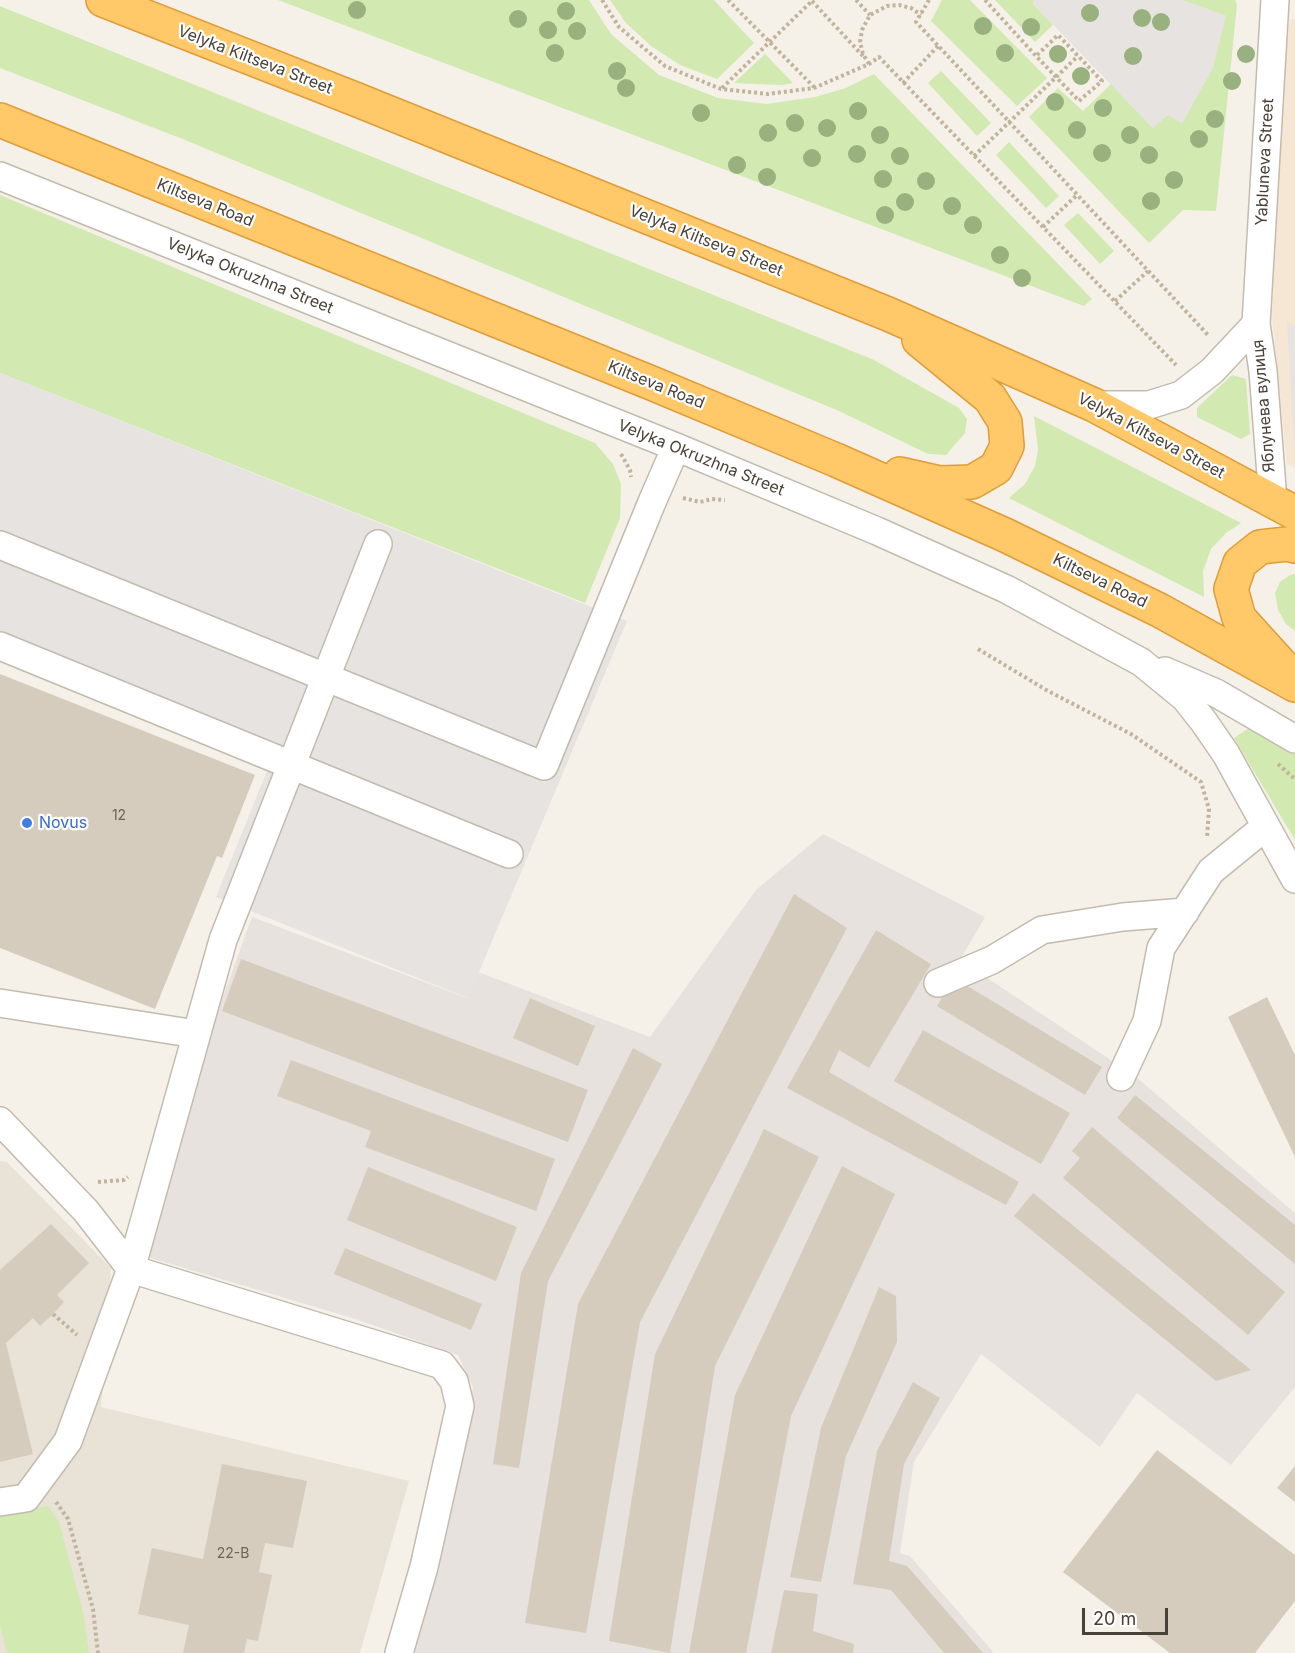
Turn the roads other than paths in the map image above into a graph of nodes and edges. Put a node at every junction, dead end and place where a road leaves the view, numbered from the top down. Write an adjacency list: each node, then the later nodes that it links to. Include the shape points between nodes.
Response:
1 (103, 0): 5 (highway, Velyka Kiltseva Street)
2 (1275, 0): 6 (street, Yabluneva Street)
3 (0, 120): 9 (highway, Kiltseva Road)
4 (0, 176): 8 (street, Velyka Okruzhna Street)
5 (888, 314): 7 (highway, Velyka Kiltseva Street); 9 (highway, via 990,398 1005,422 1007,446 996,468 972,482 940,483)
6 (1256, 324): 7 (street, Яблунева вулиця, via 1212,371 1181,395 1149,405); 10 (street, Яблунева вулиця)
7 (1094, 405): 10 (highway, Velyka Kiltseva Street)
8 (676, 447): 15 (street, Velyka Okruzhna Street, via 1006,589); 16 (street, via 544,766)
9 (836, 460): 18 (highway, Kiltseva Road, via 1159,610)
10 (1284, 507)
11 (378, 544): 16 (street)
12 (0, 545): 16 (street)
13 (1295, 546): 17 (highway, via 1260,546 1240,563 1231,589 1239,618)
14 (0, 646): 20 (street)
15 (1142, 662): 19 (street, via 1215,693); 21 (street, Velyka Okruzhna Street, via 1185,698 1204,722)
16 (325, 676): 20 (street)
17 (1295, 680)
18 (1295, 685)
19 (1295, 739)
20 (290, 764): 22 (street); 27 (street, via 223,940)
21 (1265, 827): 23 (street, Velyka Okruzhna Street); 24 (street, via 1211,871)
22 (509, 854)
23 (1295, 879)
24 (1185, 912): 25 (street, via 1042,930 992,960); 28 (street, via 1161,948 1148,1021)
25 (938, 983)
26 (0, 1003): 27 (street)
27 (196, 1034): 30 (street)
28 (1120, 1077)
29 (0, 1121): 30 (street, via 86,1211)
30 (131, 1269): 31 (street, via 68,1441 26,1498); 32 (street, via 442,1365 454,1381 460,1406 424,1567)
31 (0, 1502)
32 (399, 1653)

